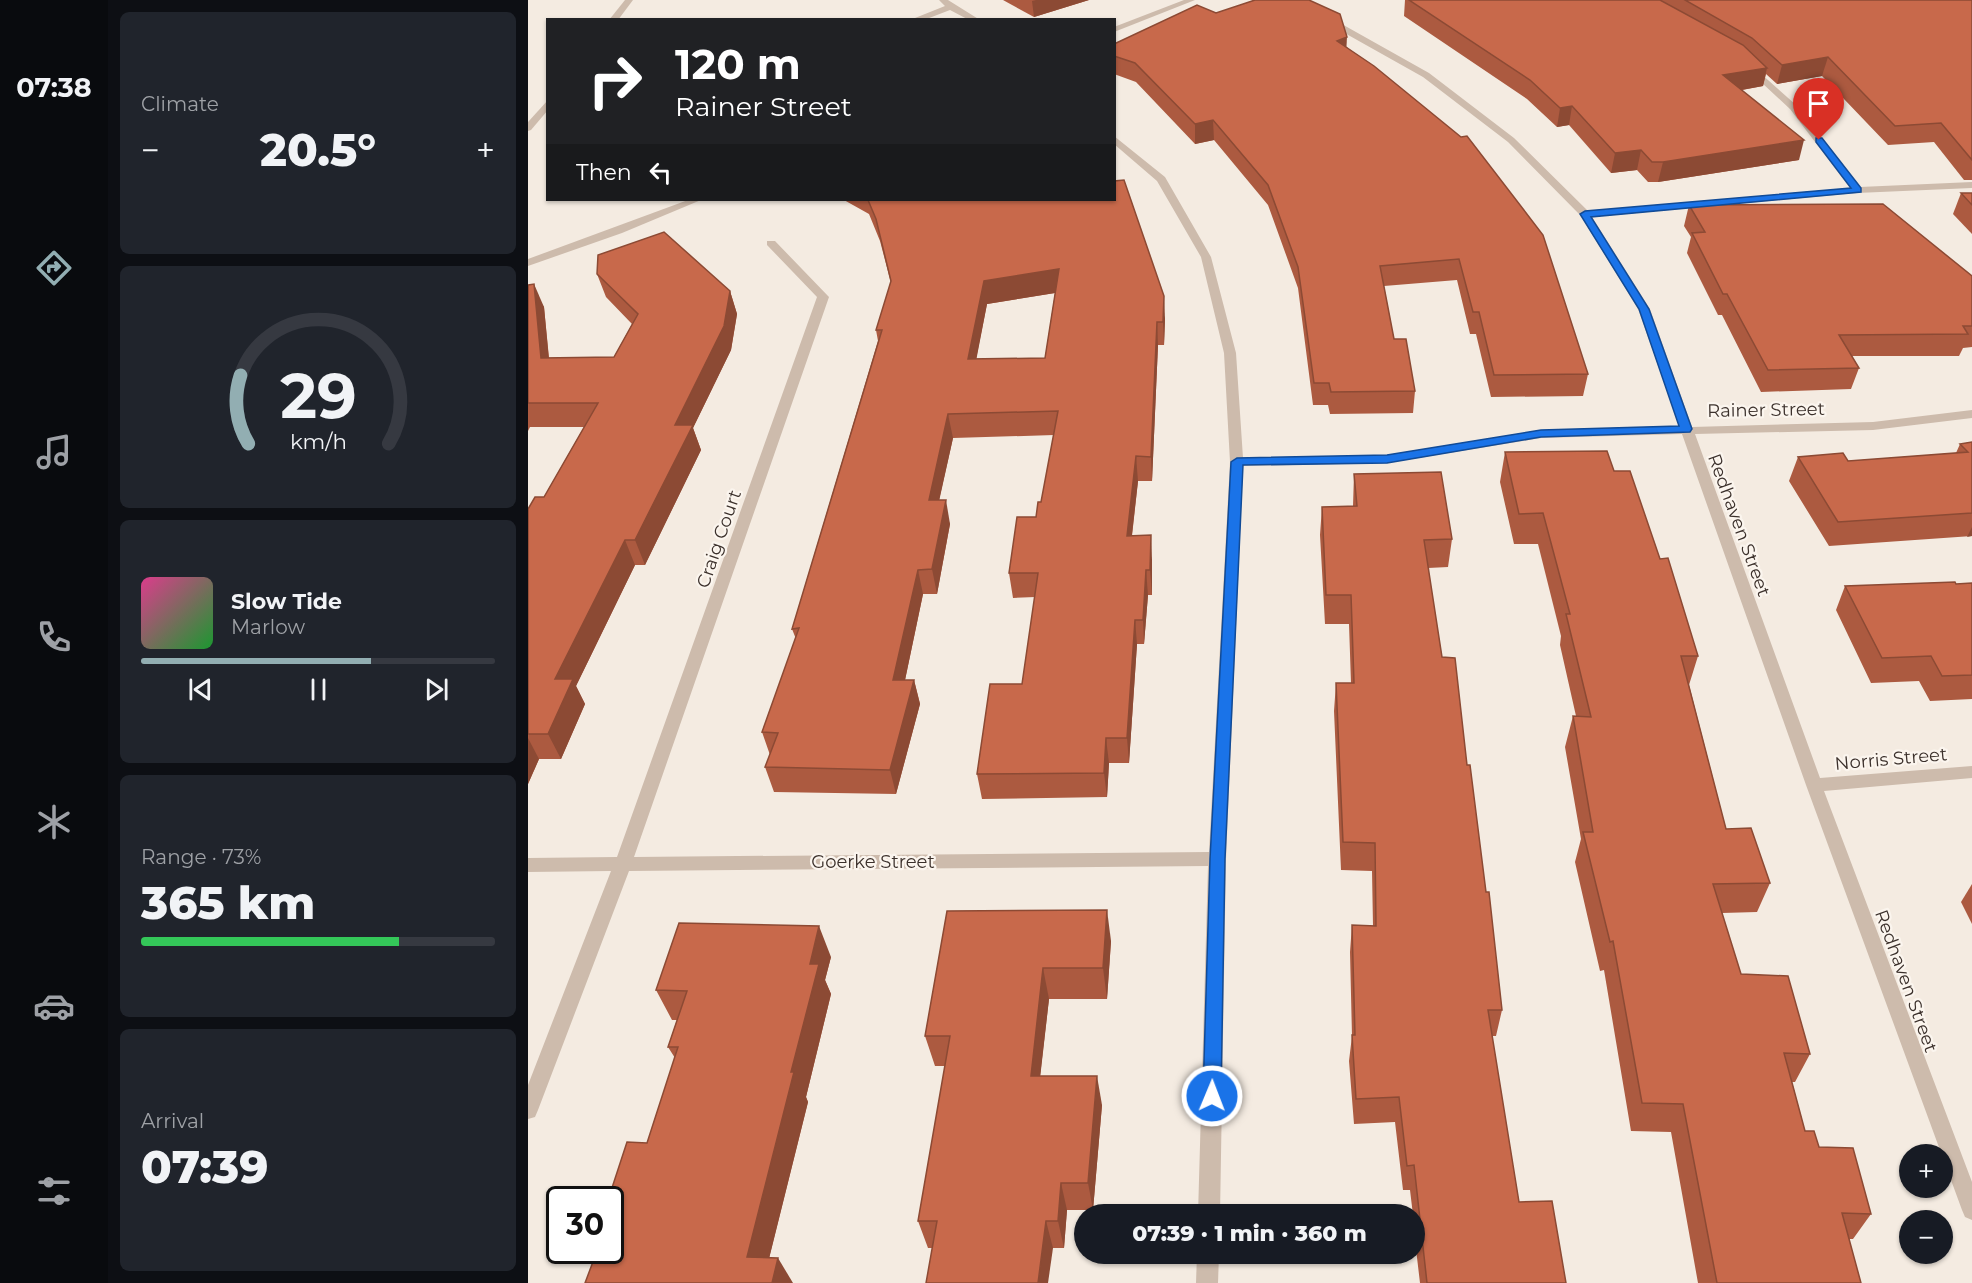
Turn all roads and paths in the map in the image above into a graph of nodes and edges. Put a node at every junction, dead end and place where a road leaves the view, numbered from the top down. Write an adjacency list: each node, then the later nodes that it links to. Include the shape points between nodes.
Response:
1 (629, 0): 6 (street)
2 (943, 0): 4 (street)
3 (1191, 0): 9 (street)
4 (951, 7): 7 (street); 8 (street)
5 (1318, 16): 17 (street, Redhaven Street, via 1426,75 1511,140)
6 (615, 18)
7 (920, 18)
8 (972, 18)
9 (1116, 29)
10 (1743, 60): 15 (street, via 1793,107)
11 (546, 106): 12 (street)
12 (528, 128)
13 (1116, 141): 22 (street, via 1161,178 1206,257 1230,353)
14 (1972, 185): 15 (street)
15 (1857, 190): 17 (street)
16 (693, 201): 19 (street)
17 (1585, 214): 21 (street, Redhaven Street, via 1644,309)
18 (771, 243): 26 (street, Craig Court, via 823,297)
19 (528, 262)
20 (1972, 414): 21 (street, Rainer Street, via 1873,426)
21 (1686, 429): 22 (street, Rainer Street, via 1541,434 1387,459); 24 (street, Redhaven Street)
22 (1237, 462): 25 (street)
23 (1972, 772): 24 (street, Norris Street)
24 (1814, 785): 30 (street, Redhaven Street)
25 (1218, 859): 26 (street, Goerke Street); 29 (street)
26 (623, 864): 27 (street, Goerke Street); 28 (street)
27 (528, 865)
28 (528, 1110)
29 (1209, 1204)
30 (1972, 1210)
31 (1208, 1264): 32 (street)
32 (1208, 1283)

